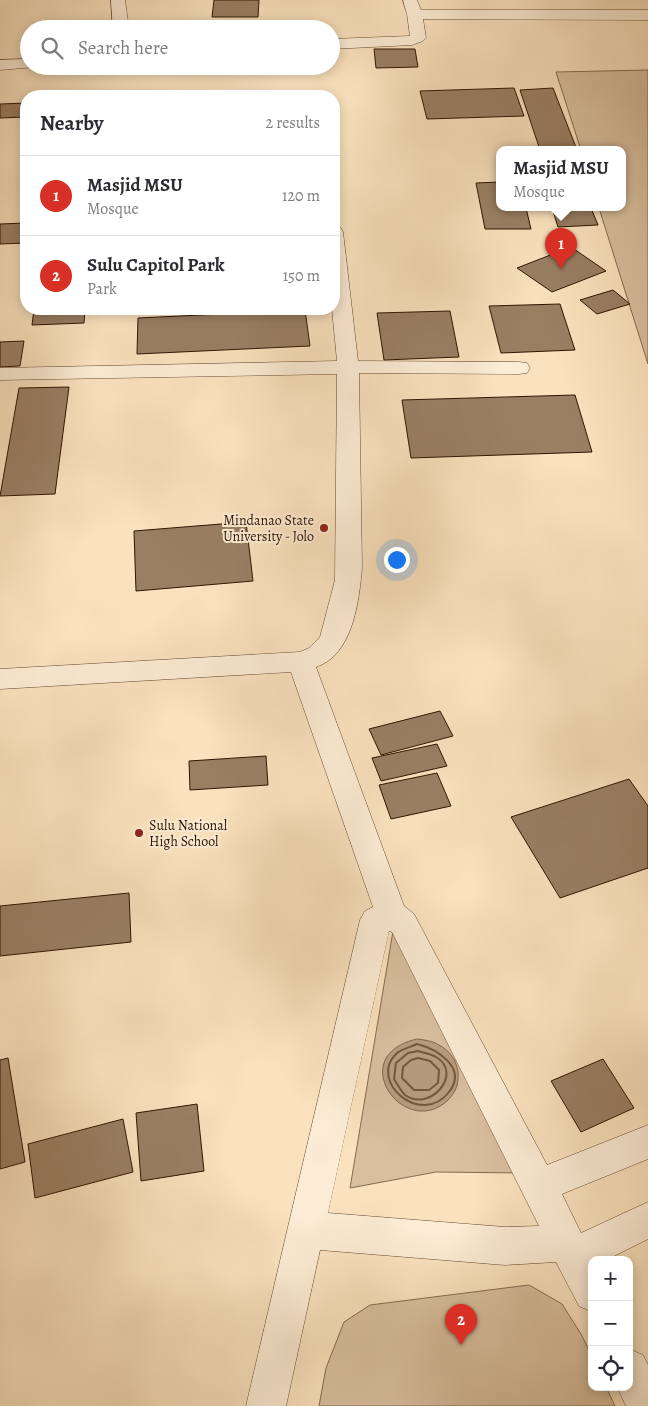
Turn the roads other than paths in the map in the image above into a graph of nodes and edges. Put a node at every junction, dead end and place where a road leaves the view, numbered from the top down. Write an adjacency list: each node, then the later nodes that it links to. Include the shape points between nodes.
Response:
1 (118, 0): 4 (street)
2 (413, 7): 3 (street); 5 (street, via 418,38 412,41)
3 (648, 15)
4 (120, 20)
5 (340, 44)
6 (20, 64): 7 (street)
7 (0, 65)
8 (340, 290): 9 (street)
9 (348, 367): 10 (street); 11 (street); 12 (street, via 348,589 333,643 320,655)
10 (519, 368)
11 (0, 374)
12 (302, 662): 13 (street); 14 (street)
13 (0, 679)
14 (390, 914): 16 (street, via 403,923); 18 (street, via 376,920)
15 (648, 1142): 16 (street)
16 (538, 1186): 19 (street)
17 (648, 1220): 19 (street)
18 (306, 1230): 19 (street); 22 (street)
19 (570, 1250): 20 (street)
20 (588, 1285)
21 (633, 1378): 23 (street)
22 (266, 1406)
23 (647, 1406)

